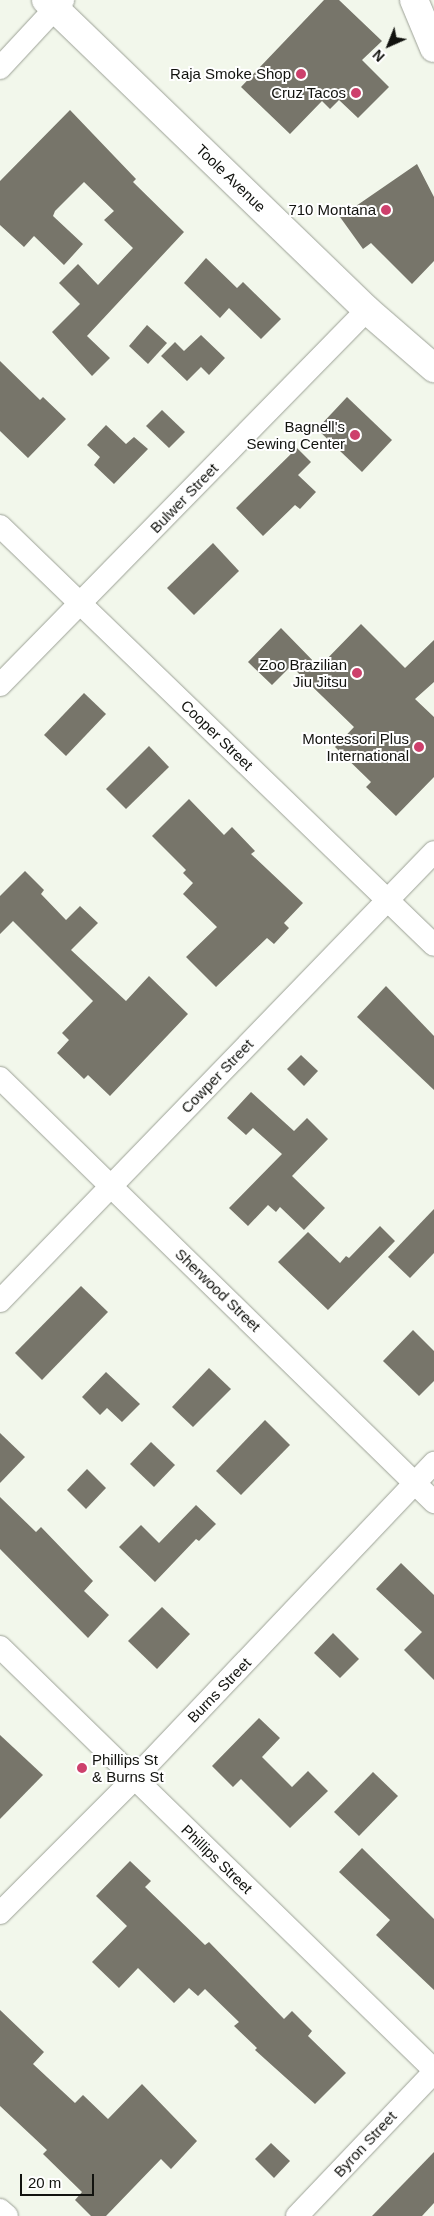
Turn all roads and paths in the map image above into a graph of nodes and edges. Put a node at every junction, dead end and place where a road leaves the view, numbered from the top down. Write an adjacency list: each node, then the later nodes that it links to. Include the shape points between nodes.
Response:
1 (414, 0): 3 (main road)
2 (55, 3): 4 (street); 5 (main road, Toole Avenue)
3 (434, 48)
4 (0, 68)
5 (367, 310): 6 (main road, Toole Avenue); 9 (street, Bulwer Street)
6 (425, 362): 7 (main road, Toole Avenue)
7 (434, 380)
8 (0, 526): 9 (street, Cooper Street)
9 (81, 603): 10 (street, Bulwer Street); 12 (street, Cooper Street)
10 (0, 685)
11 (434, 852): 12 (street, Cowper Street)
12 (387, 900): 13 (street, Cooper Street); 15 (street, Cowper Street)
13 (434, 945)
14 (0, 1078): 15 (street, Sherwood Street)
15 (111, 1186): 16 (street, Cowper Street); 18 (street, Sherwood Street)
16 (0, 1301)
17 (434, 1463): 18 (street, Burns Street)
18 (414, 1483): 19 (street, Sherwood Street); 21 (street, Burns Street)
19 (434, 1502)
20 (0, 1647): 21 (street, Phillips Street)
21 (134, 1779): 22 (street, Burns Street); 23 (street, Phillips Street)
22 (0, 1913)
23 (434, 2071): 26 (street, Byron Street)
24 (0, 2210): 25 (street)
25 (7, 2216)
26 (297, 2216)

